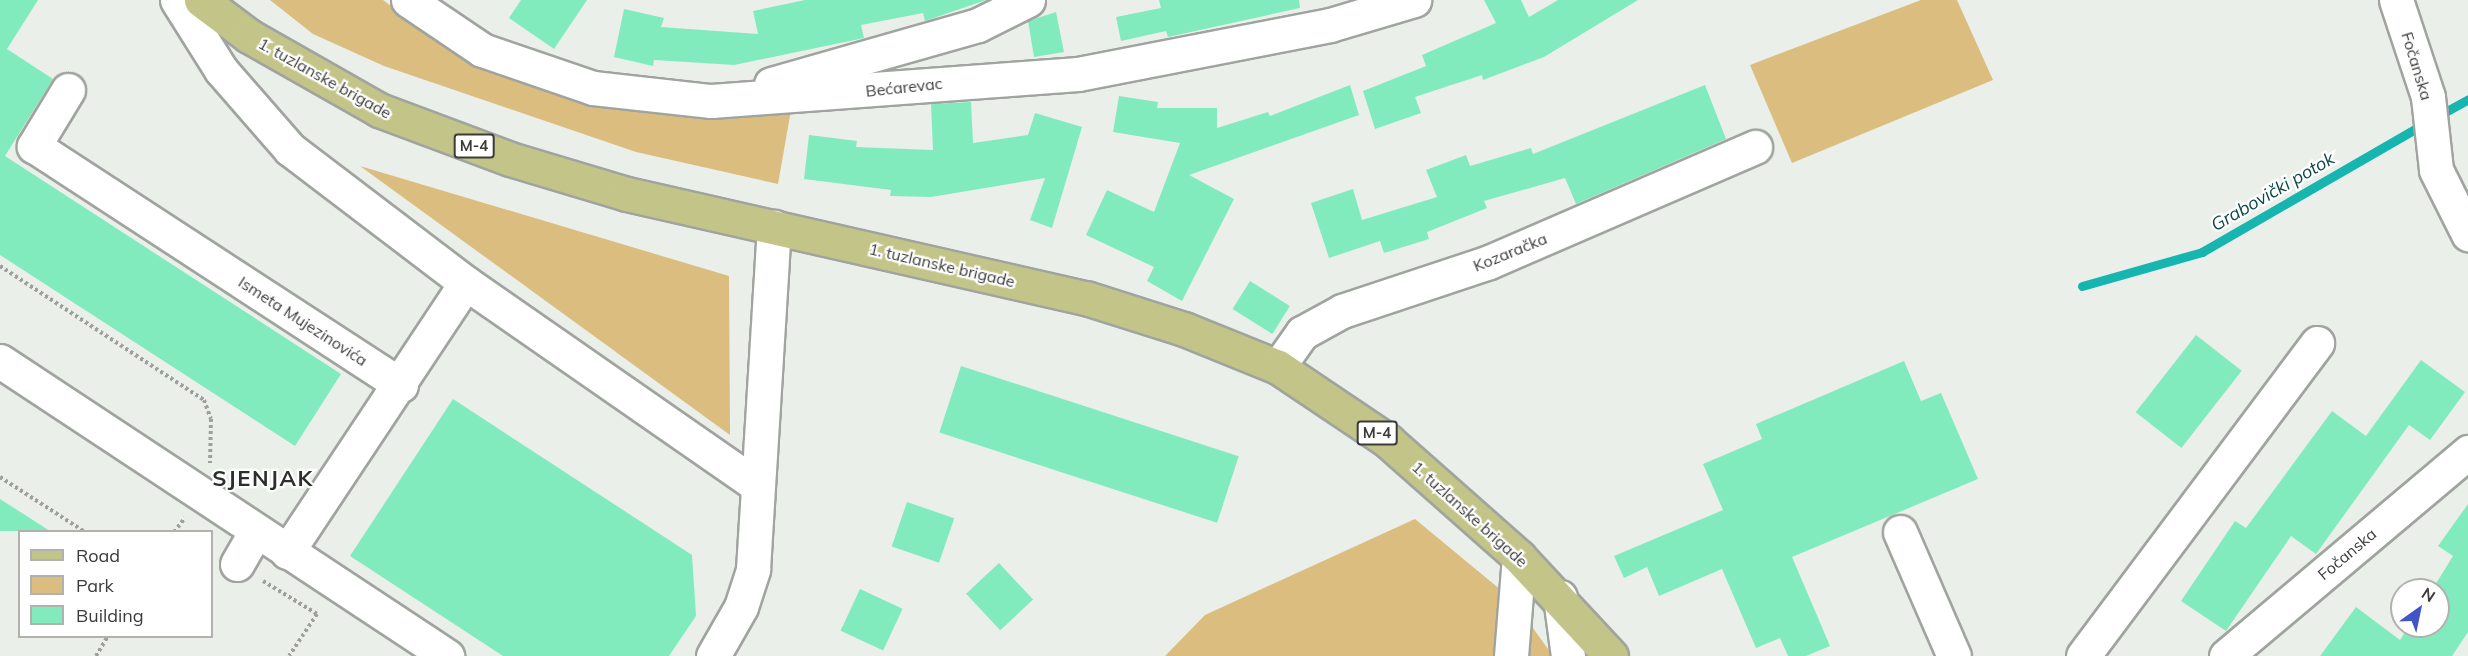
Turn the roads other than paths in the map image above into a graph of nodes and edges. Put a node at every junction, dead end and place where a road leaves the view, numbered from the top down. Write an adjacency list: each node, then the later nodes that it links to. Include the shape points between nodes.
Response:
1 (177, 0): 12 (street, via 221,70 290,149)
2 (201, 0): 10 (main road, 1. tuzlanske brigade / M-4, via 249,36 379,110 510,159)
3 (408, 0): 8 (street, Bećarevac, via 482,50 593,88)
4 (1028, 0): 8 (street, via 978,25)
5 (1414, 0): 8 (street, Bećarevac, via 1330,25 1078,74)
6 (2396, 0): 11 (street, Fočanska, via 2428,97 2436,170)
7 (68, 90): 16 (street, Ismeta Mujezinovića, via 34,146)
8 (711, 101)
9 (1755, 147): 15 (street, Kozaračka, via 1489,262 1342,311 1302,333)
10 (774, 227): 15 (main road, 1. tuzlanske brigade / M-4, via 1086,298 1184,329); 18 (street)
11 (2468, 234)
12 (466, 283): 16 (street); 18 (street)
13 (2317, 343): 31 (street)
14 (0, 361): 19 (street)
15 (1278, 367): 22 (main road, 1. tuzlanske brigade / M-4, via 1388,441)
16 (401, 385): 21 (street)
17 (2468, 452): 32 (street, Fočanska)
18 (755, 484): 26 (street, via 753,569 741,607)
19 (256, 531): 21 (street); 23 (street)
20 (1900, 532): 30 (street)
21 (287, 552): 25 (street)
22 (1519, 557): 24 (main road, 1. tuzlanske brigade / M-4); 27 (street)
23 (237, 564)
24 (1560, 597): 28 (street); 29 (main road, 1. tuzlanske brigade / M-4)
25 (447, 656)
26 (713, 656)
27 (1511, 656)
28 (1568, 656)
29 (1611, 656)
30 (1954, 656)
31 (2083, 656)
32 (2226, 656)

